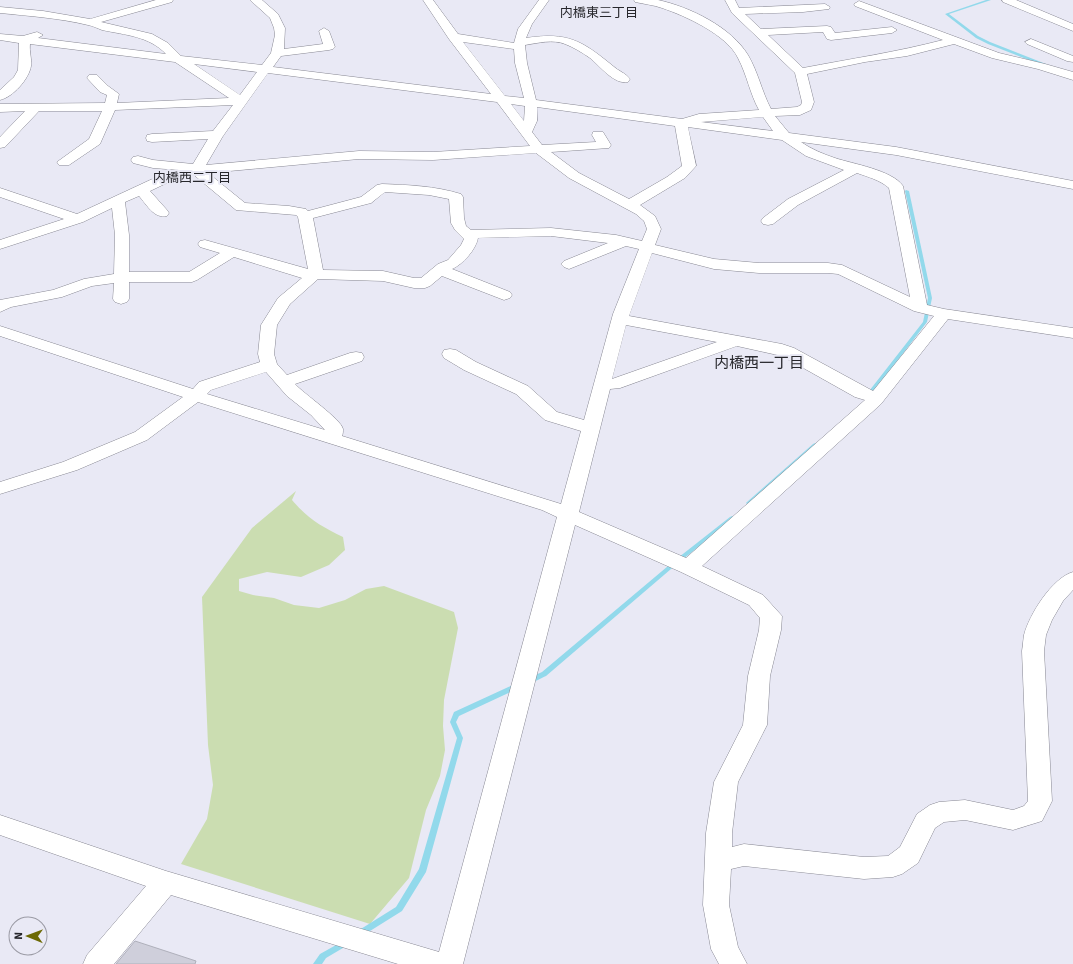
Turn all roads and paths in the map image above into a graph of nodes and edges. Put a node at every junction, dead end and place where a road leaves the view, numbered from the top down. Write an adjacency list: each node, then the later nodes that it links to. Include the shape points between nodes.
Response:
1 (168, 0): 12 (street)
2 (256, 0): 25 (street, via 273,13 280,26 281,38)
3 (428, 0): 20 (street)
4 (544, 0): 24 (street, via 528,22)
5 (639, 0): 42 (street, via 677,9 703,21 735,45 743,56)
6 (730, 0): 11 (street)
7 (1008, 0): 13 (street)
8 (859, 4): 22 (street)
9 (824, 7): 11 (street)
10 (0, 10): 12 (street)
11 (736, 11): 18 (street)
12 (91, 22): 14 (street); 26 (street, via 148,36 164,45)
13 (1073, 28)
14 (63, 29)
15 (892, 30): 18 (street, via 831,37 827,29)
16 (324, 31): 25 (street, via 328,47)
17 (49, 32): 21 (street)
18 (760, 32): 30 (street)
19 (0, 37): 21 (street)
20 (454, 37): 24 (street); 35 (street)
21 (26, 39): 26 (street); 34 (street, via 23,44 26,66 24,74)
22 (956, 40): 28 (street, via 996,56); 30 (street, via 907,53)
23 (1031, 42): 27 (street)
24 (520, 44): 33 (street, via 549,38 568,41 594,56); 37 (street)
25 (277, 53): 29 (street)
26 (177, 58): 29 (street); 36 (street)
27 (1072, 59): 28 (street)
28 (1041, 66): 31 (street)
29 (266, 70): 35 (street); 36 (street)
30 (801, 72): 42 (street, via 807,107 800,111)
31 (1073, 76)
32 (93, 78): 39 (street, via 113,94)
33 (624, 80)
34 (0, 96)
35 (501, 98): 37 (street); 45 (street)
36 (242, 101): 38 (street); 46 (street)
37 (531, 102): 44 (street); 45 (street, via 531,124)
38 (168, 104): 39 (street); 43 (street)
39 (110, 107): 41 (street); 53 (street, via 95,141)
40 (0, 108): 41 (street)
41 (35, 108): 50 (street)
42 (765, 114): 44 (street, via 699,118); 48 (street)
43 (165, 119)
44 (682, 123): 48 (street); 60 (street, via 688,170)
45 (526, 132): 51 (street)
46 (217, 135): 49 (street); 54 (street)
47 (598, 135): 51 (street, via 604,145)
48 (784, 136): 55 (street, via 806,152); 56 (street, via 896,151)
49 (152, 138)
50 (0, 144)
51 (538, 148): 54 (street, via 433,156 359,155); 60 (street, via 570,174)
52 (138, 160): 54 (street)
53 (64, 162)
54 (196, 169): 57 (street, via 166,178); 62 (street, via 241,207 288,210 301,212)
55 (854, 169): 64 (street, via 793,202); 78 (street, via 890,181 896,186)
56 (1073, 185)
57 (137, 191): 59 (street); 61 (street, via 144,193)
58 (0, 192): 63 (street)
59 (114, 202): 63 (street); 74 (street, via 119,204 121,221)
60 (630, 204): 69 (street, via 650,218 654,229)
61 (162, 213)
62 (305, 216): 65 (street, via 366,200 382,188 422,191 456,197 458,226); 73 (street, via 316,268)
63 (78, 219): 68 (street)
64 (768, 221)
65 (468, 234): 66 (street, via 551,232); 72 (street, via 468,246 453,263)
66 (625, 242): 69 (street); 71 (street)
67 (205, 244): 70 (street)
68 (0, 246)
69 (647, 246): 78 (street, via 714,264 842,270); 80 (street)
70 (232, 252): 73 (street, via 305,274); 74 (street, via 192,277)
71 (570, 264)
72 (441, 270): 73 (street, via 425,283 383,276); 75 (street)
73 (315, 274): 86 (street, via 284,301 269,325 266,354)
74 (122, 278): 76 (street); 77 (street, via 89,282 56,294)
75 (504, 295)
76 (121, 299)
77 (0, 306)
78 (920, 308): 79 (street)
79 (944, 314): 82 (street); 90 (street)
80 (620, 319): 83 (street); 88 (street)
81 (0, 331): 89 (street)
82 (1073, 333)
83 (733, 340): 88 (street, via 614,384); 90 (street, via 788,352 861,394)
84 (450, 354): 91 (street, via 522,390 551,416)
85 (356, 357): 87 (street)
86 (269, 365): 87 (street); 89 (street, via 205,386)
87 (284, 382): 92 (street, via 334,429)
88 (604, 383): 91 (street)
89 (196, 396): 92 (street); 93 (street, via 141,436 70,466)
90 (876, 398): 95 (street)
91 (592, 428): 94 (street)
92 (333, 439): 94 (street, via 550,506)
93 (0, 488)
94 (569, 515): 95 (street); 102 (street)
95 (688, 566): 98 (street, via 756,600 771,616 759,676 755,725 726,782 719,833)
96 (1073, 579): 98 (street, via 1064,585 1035,634 1033,651 1040,801 1033,814 1013,820 965,810 938,812 926,821 909,855 893,866 864,868 744,855)
97 (0, 825): 99 (street)
98 (719, 861): 103 (street, via 716,905 725,949)
99 (166, 882): 100 (street); 101 (street)
100 (97, 964)
101 (438, 964)
102 (449, 964)
103 (733, 964)

